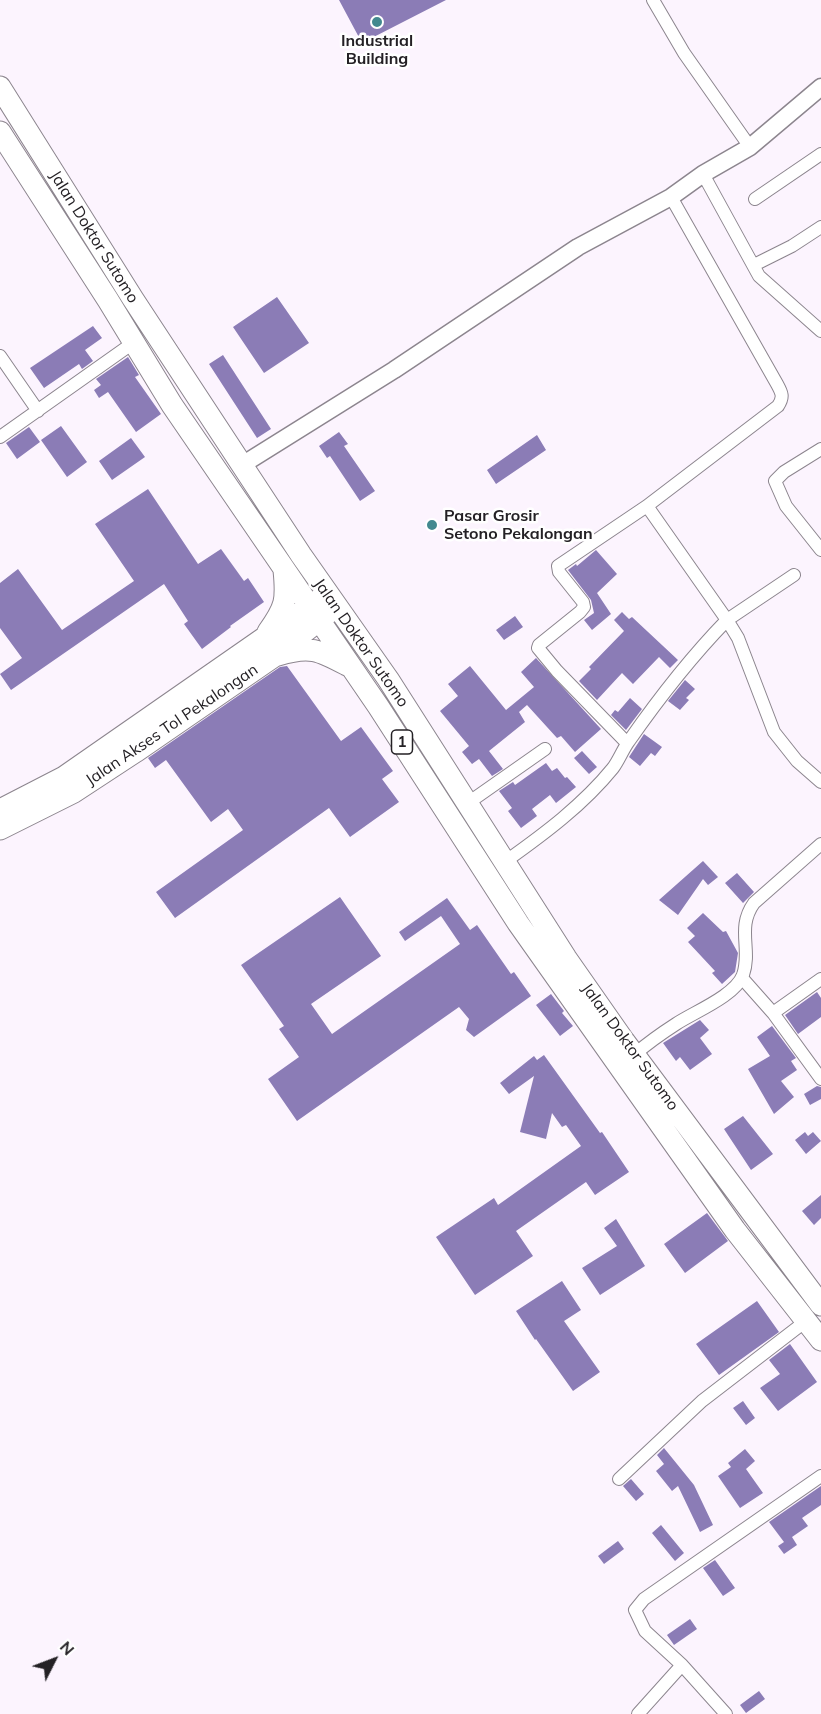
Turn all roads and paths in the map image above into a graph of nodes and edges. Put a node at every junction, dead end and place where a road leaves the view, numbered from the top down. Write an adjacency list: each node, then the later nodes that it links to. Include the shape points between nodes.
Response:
1 (653, 0): 3 (street)
2 (661, 0): 3 (street)
3 (664, 18): 8 (street, via 688,60)
4 (0, 87): 6 (highway, Jalan Doktor Sutomo / 1)
5 (821, 87): 8 (street)
6 (7, 112): 21 (highway, Jalan Doktor Sutomo / 1)
7 (0, 132): 16 (highway, Jalan Doktor Sutomo / 1)
8 (750, 147): 10 (street)
9 (821, 154): 12 (street)
10 (703, 174): 11 (street); 14 (street)
11 (671, 196): 21 (street, via 578,247 404,364); 22 (street, via 783,400)
12 (755, 199)
13 (821, 227): 14 (street)
14 (754, 265): 15 (street, via 759,276)
15 (821, 330)
16 (132, 343): 18 (street); 24 (highway, Jalan Doktor Sutomo / 1)
17 (0, 356): 18 (street)
18 (38, 411): 19 (street)
19 (0, 437)
20 (821, 449): 23 (street, via 775,482 786,506)
21 (242, 465): 26 (highway, Jalan Doktor Sutomo / 1)
22 (647, 506): 28 (street); 31 (street, via 558,566 584,607 538,648)
23 (821, 550)
24 (284, 569): 27 (highway, Jalan Doktor Sutomo / 1); 29 (highway, via 287,597)
25 (794, 575): 28 (street)
26 (332, 601): 27 (highway, Jalan Akses Tol Pekalongan); 34 (highway, Jalan Doktor Sutomo / 1)
27 (314, 614): 29 (highway, Jalan Akses Tol Pekalongan); 30 (highway, Jalan Doktor Sutomo / 1)
28 (728, 620): 31 (street, via 699,649); 33 (street, via 774,732 797,761)
29 (267, 648): 30 (highway, via 321,651); 35 (highway, Jalan Akses Tol Pekalongan, via 64,777); 36 (highway, Jalan Akses Tol Pekalongan, via 135,752 74,792)
30 (350, 667): 45 (highway, Jalan Doktor Sutomo / 1, via 595,1034 735,1230)
31 (627, 743): 38 (street, via 614,767 590,793)
32 (545, 749): 34 (street)
33 (821, 782)
34 (468, 803): 38 (highway, Jalan Doktor Sutomo / 1)
35 (0, 810)
36 (0, 829)
37 (821, 844): 39 (street, via 747,912)
38 (506, 861): 42 (highway, Jalan Doktor Sutomo / 1, via 566,958)
39 (742, 978): 41 (street); 42 (street, via 717,1000)
40 (821, 979): 41 (street)
41 (773, 1013): 43 (street)
42 (634, 1054): 44 (highway, Jalan Doktor Sutomo / 1)
43 (821, 1079)
44 (821, 1305)
45 (806, 1321): 46 (highway, Jalan Doktor Sutomo / 1); 48 (street, via 702,1401)
46 (821, 1340)
47 (821, 1476): 49 (street, via 644,1599 635,1610 645,1631)
48 (619, 1479)
49 (682, 1665): 50 (street); 51 (street)
50 (638, 1714)
51 (726, 1714)

